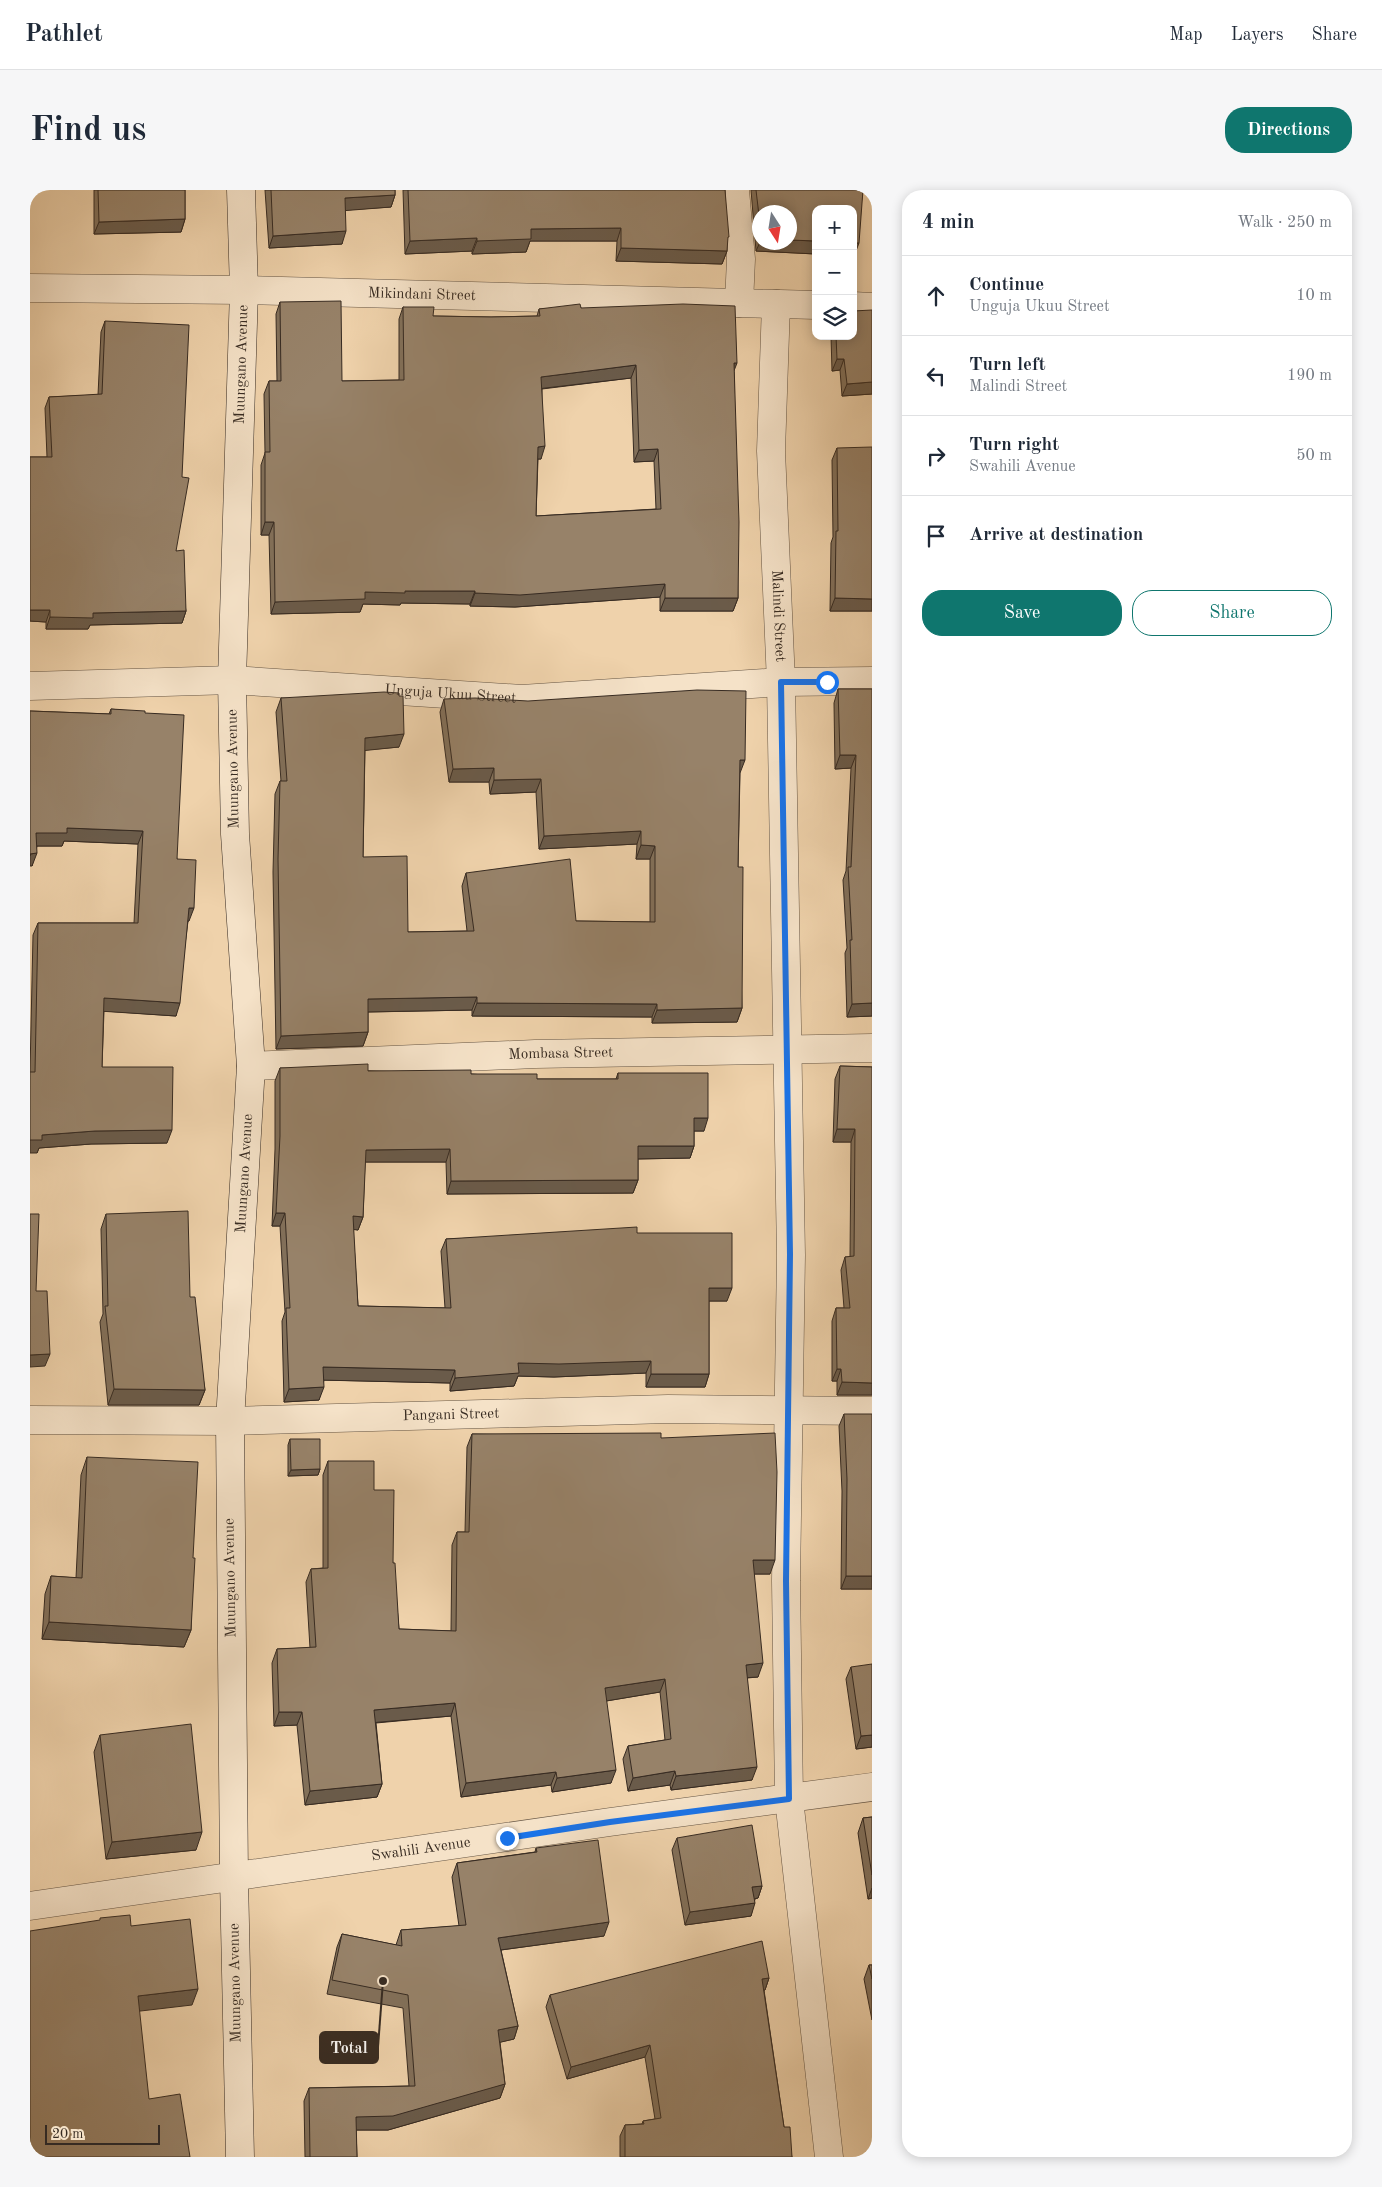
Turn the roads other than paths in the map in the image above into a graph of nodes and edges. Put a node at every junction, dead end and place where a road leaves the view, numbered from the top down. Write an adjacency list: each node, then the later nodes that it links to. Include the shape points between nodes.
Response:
1 (241, 190): 4 (street, Muungano Avenue)
2 (735, 190): 5 (street, via 741,259)
3 (30, 288): 4 (street, Mikindani Street)
4 (244, 290): 5 (street, Mikindani Street); 10 (street, Muungano Avenue)
5 (739, 303): 6 (street, Mikindani Street)
6 (776, 304): 7 (street, Mikindani Street); 12 (street, Malindi Street, via 771,451)
7 (812, 305)
8 (857, 306): 9 (street)
9 (872, 306)
10 (232, 680): 12 (street, Unguja Ukuu Street, via 522,699); 13 (street, Unguja Ukuu Street); 16 (street, Muungano Avenue, via 235,834)
11 (872, 681): 12 (street, Unguja Ukuu Street)
12 (781, 682): 14 (street, Malindi Street)
13 (30, 686)
14 (788, 1048): 15 (street, Mombasa Street); 16 (street, Mombasa Street); 17 (street, Malindi Street)
15 (872, 1048)
16 (251, 1066): 20 (street, Muungano Avenue)
17 (788, 1410): 18 (street, Pangani Street); 20 (street, Pangani Street, via 668,1409); 22 (street, Malindi Street)
18 (872, 1411)
19 (30, 1420): 20 (street, Pangani Street)
20 (230, 1421): 23 (street, Muungano Avenue)
21 (872, 1787): 22 (street, Swahili Avenue)
22 (789, 1799): 23 (street, Swahili Avenue); 26 (street, Malindi Street)
23 (234, 1878): 24 (street, Swahili Avenue); 25 (street, Muungano Avenue)
24 (30, 1906)
25 (240, 2157)
26 (829, 2157)

